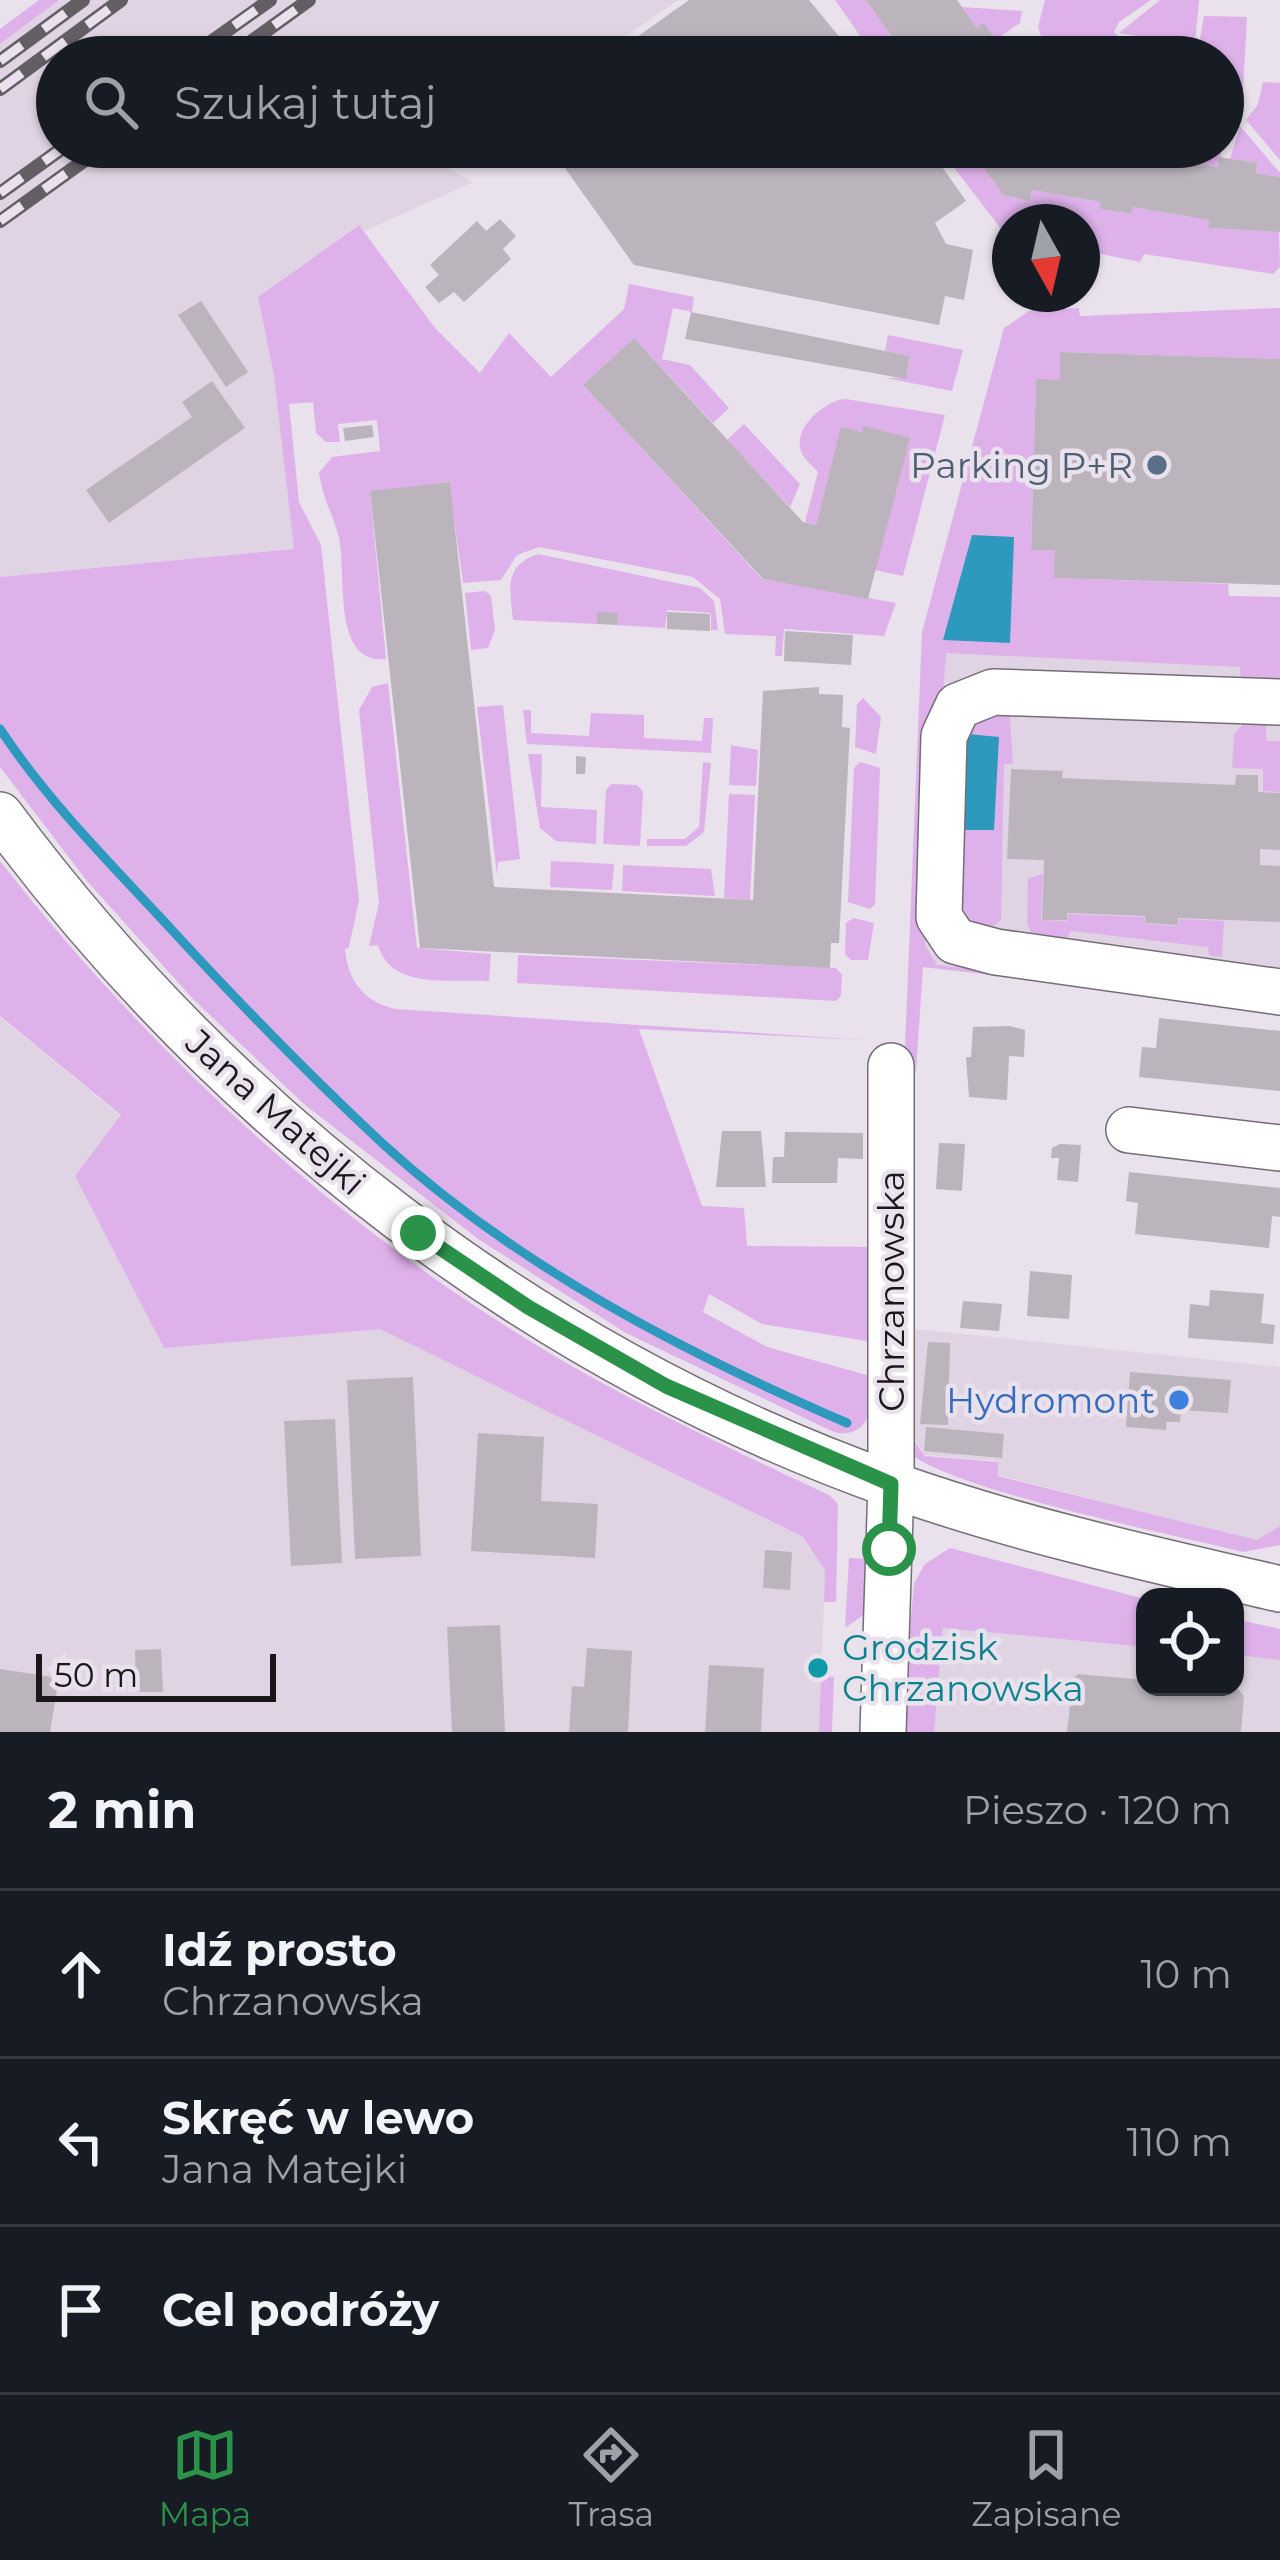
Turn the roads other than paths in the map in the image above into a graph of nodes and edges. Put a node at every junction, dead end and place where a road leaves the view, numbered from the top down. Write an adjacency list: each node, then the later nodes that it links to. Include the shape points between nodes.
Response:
1 (1280, 701): 3 (street, via 992,692 958,706 944,736 940,917 955,941 996,952)
2 (0, 815): 7 (street, Jana Matejki, via 111,953 201,1048 418,1233 666,1386)
3 (1280, 992)
4 (891, 1066): 7 (street, Chrzanowska)
5 (1130, 1130): 6 (street)
6 (1280, 1148)
7 (891, 1484): 8 (street, Jana Matejki, via 1102,1548); 9 (street, Chrzanowska)
8 (1280, 1589)
9 (883, 1732)

